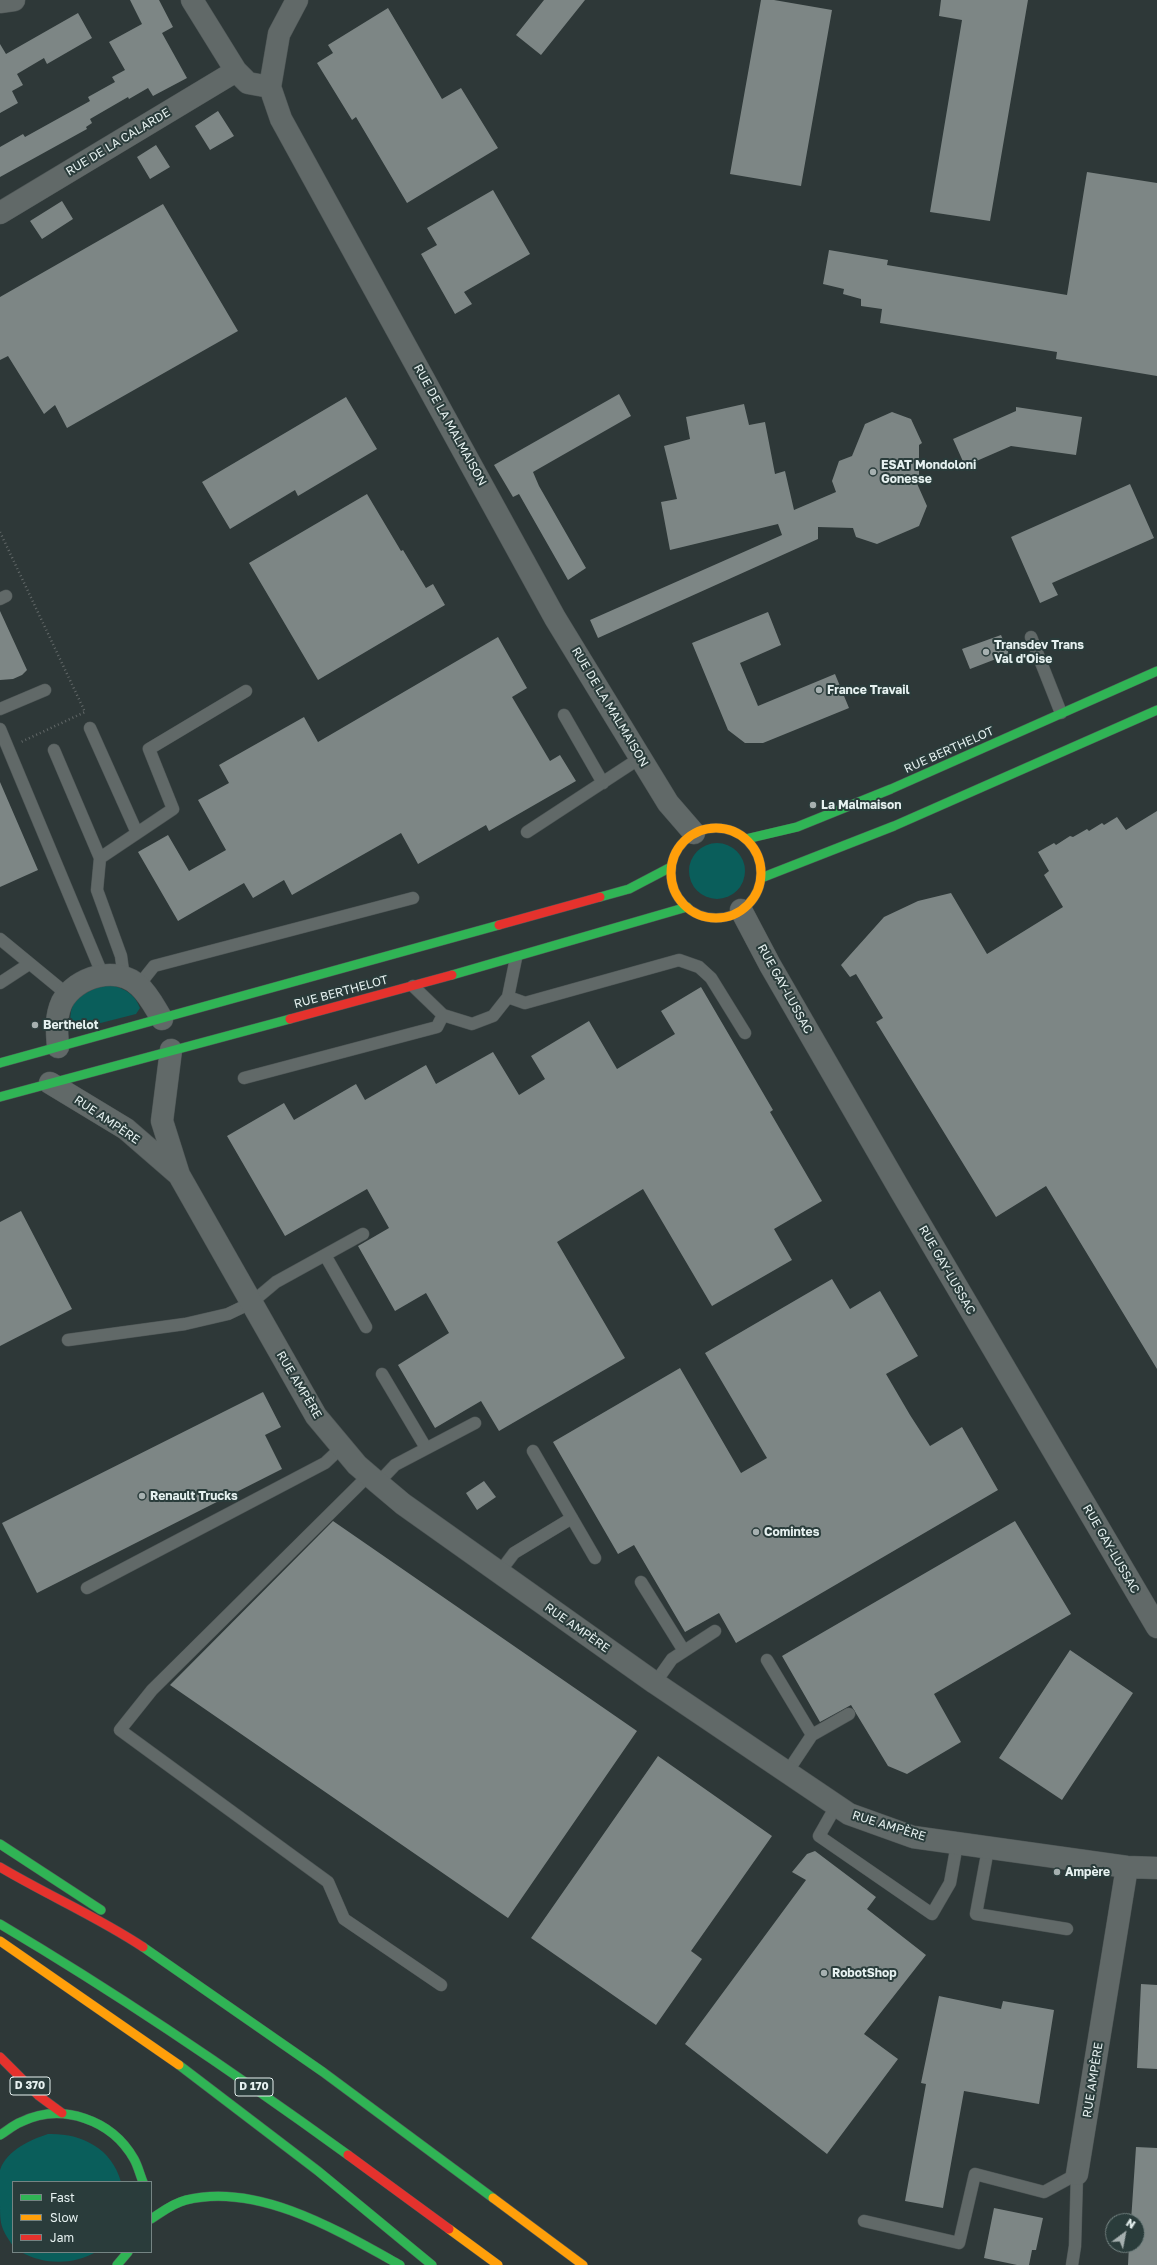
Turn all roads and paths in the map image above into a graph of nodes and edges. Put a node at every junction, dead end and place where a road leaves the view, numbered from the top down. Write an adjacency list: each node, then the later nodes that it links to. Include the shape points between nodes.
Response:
1 (14, 0): 4 (street)
2 (192, 0): 5 (street)
3 (297, 0): 6 (street, RUE DE LA MALMAISON, via 279,34)
4 (0, 2)
5 (236, 71): 6 (street, via 248,83); 7 (street, RUE DE LA CALARDE)
6 (270, 87): 21 (street, RUE DE LA MALMAISON, via 281,118 555,618)
7 (0, 213)
8 (0, 532): 19 (path, via 85,712)
9 (1031, 637): 15 (lane)
10 (1157, 671): 15 (main road, RUE BERTHELOT)
11 (45, 690): 13 (lane)
12 (246, 691): 24 (lane, via 149,749 173,809)
13 (0, 709)
14 (1157, 710): 29 (main road, via 894,826)
15 (1061, 713): 26 (main road, RUE BERTHELOT, via 891,789 798,827)
16 (564, 715): 22 (lane)
17 (90, 728): 24 (lane)
18 (0, 729): 19 (lane)
19 (8, 748): 36 (lane)
20 (54, 750): 27 (lane)
21 (640, 758): 22 (lane); 25 (street, RUE DE LA MALMAISON, via 668,803)
22 (602, 783): 23 (lane)
23 (527, 832)
24 (137, 833): 27 (lane)
25 (694, 833): 26 (main road, via 724,828); 28 (main road, via 681,845)
26 (746, 839): 29 (main road, via 760,860)
27 (100, 858): 36 (lane, via 97,890 121,956)
28 (672, 866): 31 (main road, via 674,888); 42 (main road, RUE BERTHELOT, via 630,889)
29 (761, 878): 32 (main road, via 756,894)
30 (413, 898): 36 (lane, via 154,966)
31 (687, 907): 32 (main road, via 708,917 719,918); 34 (main road, RUE BERTHELOT)
32 (741, 910): 67 (street, RUE GAY-LUSSAC, via 900,1190)
33 (0, 939): 35 (lane)
34 (516, 958): 38 (main road, RUE BERTHELOT); 40 (lane)
35 (29, 964): 37 (lane); 39 (lane)
36 (122, 980): 39 (street, via 89,978 77,985); 42 (street)
37 (0, 983)
38 (413, 986): 41 (lane); 45 (main road, RUE BERTHELOT)
39 (68, 995): 44 (street, via 62,1002 56,1026)
40 (508, 997): 41 (lane, via 493,1016 472,1024); 43 (lane, via 525,1003 679,960 699,967 711,978)
41 (443, 1015): 47 (lane, via 437,1027)
42 (162, 1019): 44 (main road, RUE BERTHELOT)
43 (745, 1033)
44 (58, 1047): 46 (main road, RUE BERTHELOT)
45 (171, 1050): 48 (main road, RUE BERTHELOT); 50 (street, RUE AMPÈRE, via 162,1121)
46 (0, 1063)
47 (244, 1078)
48 (50, 1083): 49 (main road, RUE BERTHELOT); 50 (street, RUE AMPÈRE, via 126,1129)
49 (0, 1097)
50 (179, 1175): 53 (street, RUE AMPÈRE)
51 (363, 1234): 52 (lane)
52 (325, 1255): 53 (lane, via 276,1282); 54 (lane)
53 (251, 1303): 55 (lane, via 228,1314 185,1324); 58 (street, RUE AMPÈRE, via 316,1416)
54 (366, 1327)
55 (68, 1340)
56 (382, 1374): 59 (lane)
57 (475, 1423): 59 (lane)
58 (342, 1447): 61 (street, RUE AMPÈRE); 66 (lane, via 325,1463)
59 (426, 1448): 61 (lane, via 395,1464)
60 (533, 1451): 62 (lane)
61 (374, 1479): 64 (street, RUE AMPÈRE, via 403,1504); 86 (lane, via 152,1690 120,1730 328,1882 344,1919)
62 (572, 1518): 63 (lane); 64 (lane, via 514,1553)
63 (595, 1558)
64 (499, 1573): 71 (street, RUE AMPÈRE)
65 (641, 1582): 69 (lane)
66 (87, 1588)
67 (1157, 1627)
68 (715, 1631): 69 (lane)
69 (684, 1651): 71 (lane, via 672,1659)
70 (768, 1660): 73 (lane)
71 (655, 1683): 74 (street, RUE AMPÈRE)
72 (849, 1714): 73 (lane)
73 (812, 1735): 74 (lane)
74 (786, 1774): 75 (street, RUE AMPÈRE)
75 (836, 1806): 77 (street, RUE AMPÈRE, via 848,1814 914,1837); 77 (lane, via 820,1836 932,1914 950,1883)
76 (0, 1844): 84 (main road, via 99,1907)
77 (957, 1844): 78 (street, RUE AMPÈRE)
78 (988, 1849): 80 (street, RUE AMPÈRE); 83 (lane, via 976,1914)
79 (0, 1866): 84 (main road, via 40,1891)
80 (1127, 1867): 81 (street, RUE AMPÈRE); 90 (street, RUE AMPÈRE)
81 (1157, 1868)
82 (0, 1924): 98 (main road, D 170, via 148,2014 258,2090)
83 (1067, 1929)
84 (123, 1934): 99 (main road, via 323,2072)
85 (0, 1941): 97 (main road, via 179,2064 318,2171)
86 (441, 1985)
87 (0, 2057): 88 (main road, D 370, via 39,2096)
88 (62, 2113): 89 (main road, via 27,2119); 91 (main road, via 94,2121 113,2133 135,2160)
89 (0, 2135)
90 (1077, 2174): 93 (lane, via 1044,2192 975,2174 958,2243); 100 (lane)
91 (143, 2181)
92 (152, 2218): 96 (main road, via 175,2205 198,2198 256,2200 310,2218)
93 (864, 2221)
94 (127, 2253): 95 (main road)
95 (117, 2265)
96 (400, 2265)
97 (432, 2265)
98 (498, 2265)
99 (583, 2265)
100 (1072, 2265)

